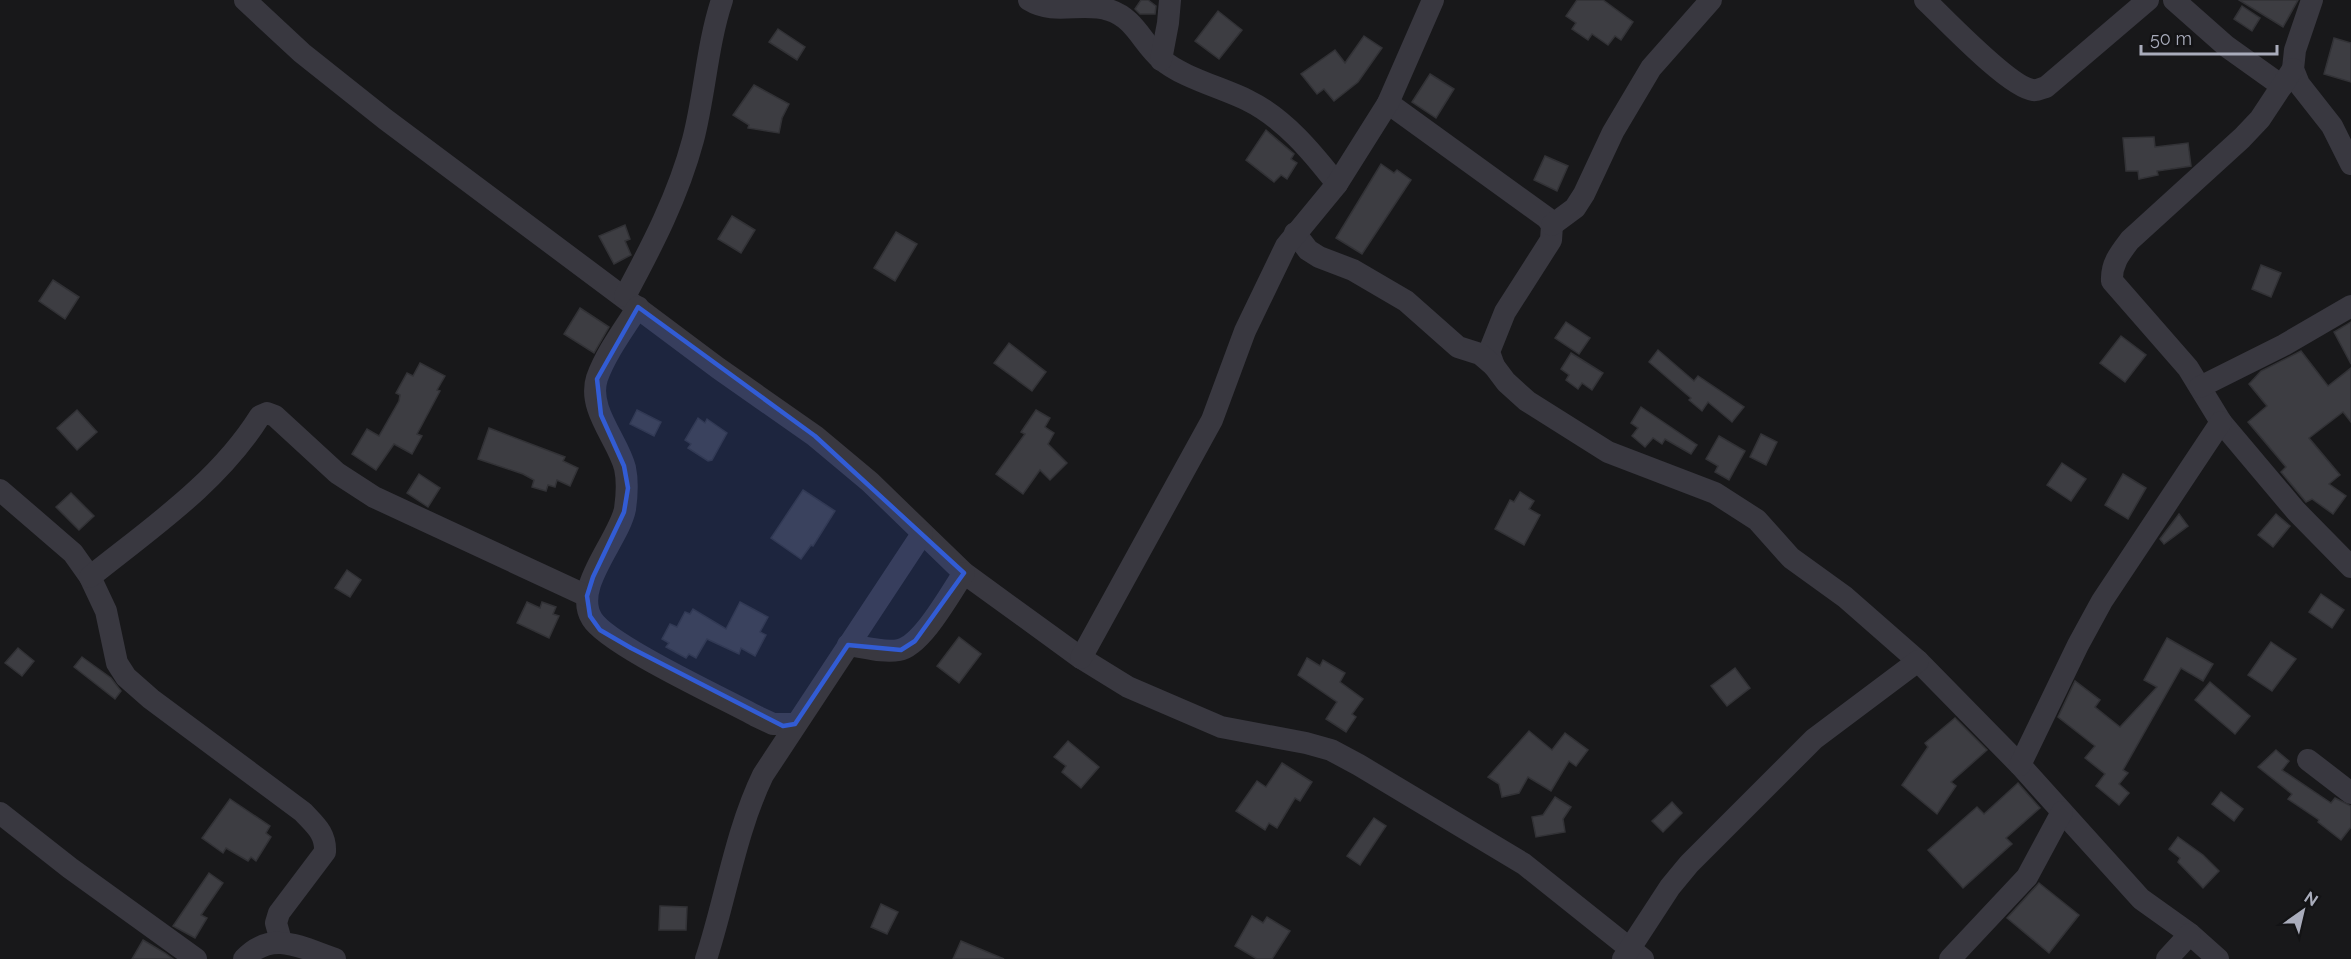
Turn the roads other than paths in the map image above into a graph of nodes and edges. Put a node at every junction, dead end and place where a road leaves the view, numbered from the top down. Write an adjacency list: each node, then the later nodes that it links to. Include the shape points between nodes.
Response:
1 (245, 0): 18 (street, via 302,53 385,119)
2 (722, 0): 18 (street, via 680,183)
3 (1029, 0): 11 (street, via 1053,9 1109,10 1137,28)
4 (1170, 0): 11 (street)
5 (1433, 0): 13 (street)
6 (1711, 0): 16 (street, via 1651,68 1613,132 1584,194 1575,208)
7 (1925, 0): 8 (street, via 1963,38 2021,86 2034,91 2046,87)
8 (2148, 0)
9 (2174, 0): 12 (street, via 2226,46)
10 (2312, 0): 12 (street)
11 (1161, 60): 15 (street, via 1250,101 1284,125)
12 (2287, 78): 14 (street, via 2300,84 2332,126); 21 (street, via 2260,119 2130,240 2112,271 2112,281 2167,342)
13 (1388, 103): 15 (street); 16 (street)
14 (2351, 164)
15 (1336, 184): 17 (street)
16 (1552, 225): 20 (street, via 1551,240 1495,334 1489,352)
17 (1295, 233): 20 (street, via 1319,258 1353,270 1406,301 1458,346 1480,354); 30 (street, via 1262,291 1212,420)
18 (631, 301): 24 (street, via 815,436 870,482); 28 (street, via 597,379 595,394 624,466 628,488 624,512)
19 (2351, 306): 21 (street)
20 (1494, 366): 31 (street, via 1527,401 1608,452 1715,493 1743,509 1791,558 1845,597)
21 (2200, 387): 22 (street)
22 (2221, 422): 25 (street, via 2296,511); 34 (street, via 2102,601)
23 (0, 490): 27 (street, via 73,553)
24 (922, 534): 26 (street); 29 (street)
25 (2351, 567)
26 (964, 573): 29 (street, via 937,615 902,650); 30 (street)
27 (90, 577): 28 (street, via 188,499 267,412 337,473 374,497); 39 (street, via 106,611 117,663 126,677 159,706 303,812 321,830 325,852 279,913 276,923)
28 (587, 596): 32 (street, via 590,616 600,630 773,724)
29 (848, 645): 32 (street)
30 (1081, 658): 40 (street, via 1128,687 1221,727 1306,743 1359,765 1524,864)
31 (1918, 661): 34 (street); 40 (street, via 1814,739 1689,864 1670,887)
32 (795, 724): 44 (street, via 752,798)
33 (2308, 760): 35 (street)
34 (2020, 765): 36 (street)
35 (2351, 793)
36 (2062, 812): 38 (street, via 2141,899); 45 (street, via 2027,877)
37 (0, 813): 41 (street)
38 (2190, 934): 46 (street); 47 (street)
39 (281, 941): 42 (street, via 264,944); 43 (street)
40 (1632, 955)
41 (196, 959)
42 (244, 959)
43 (334, 959)
44 (706, 959)
45 (1950, 959)
46 (2167, 959)
47 (2218, 959)

